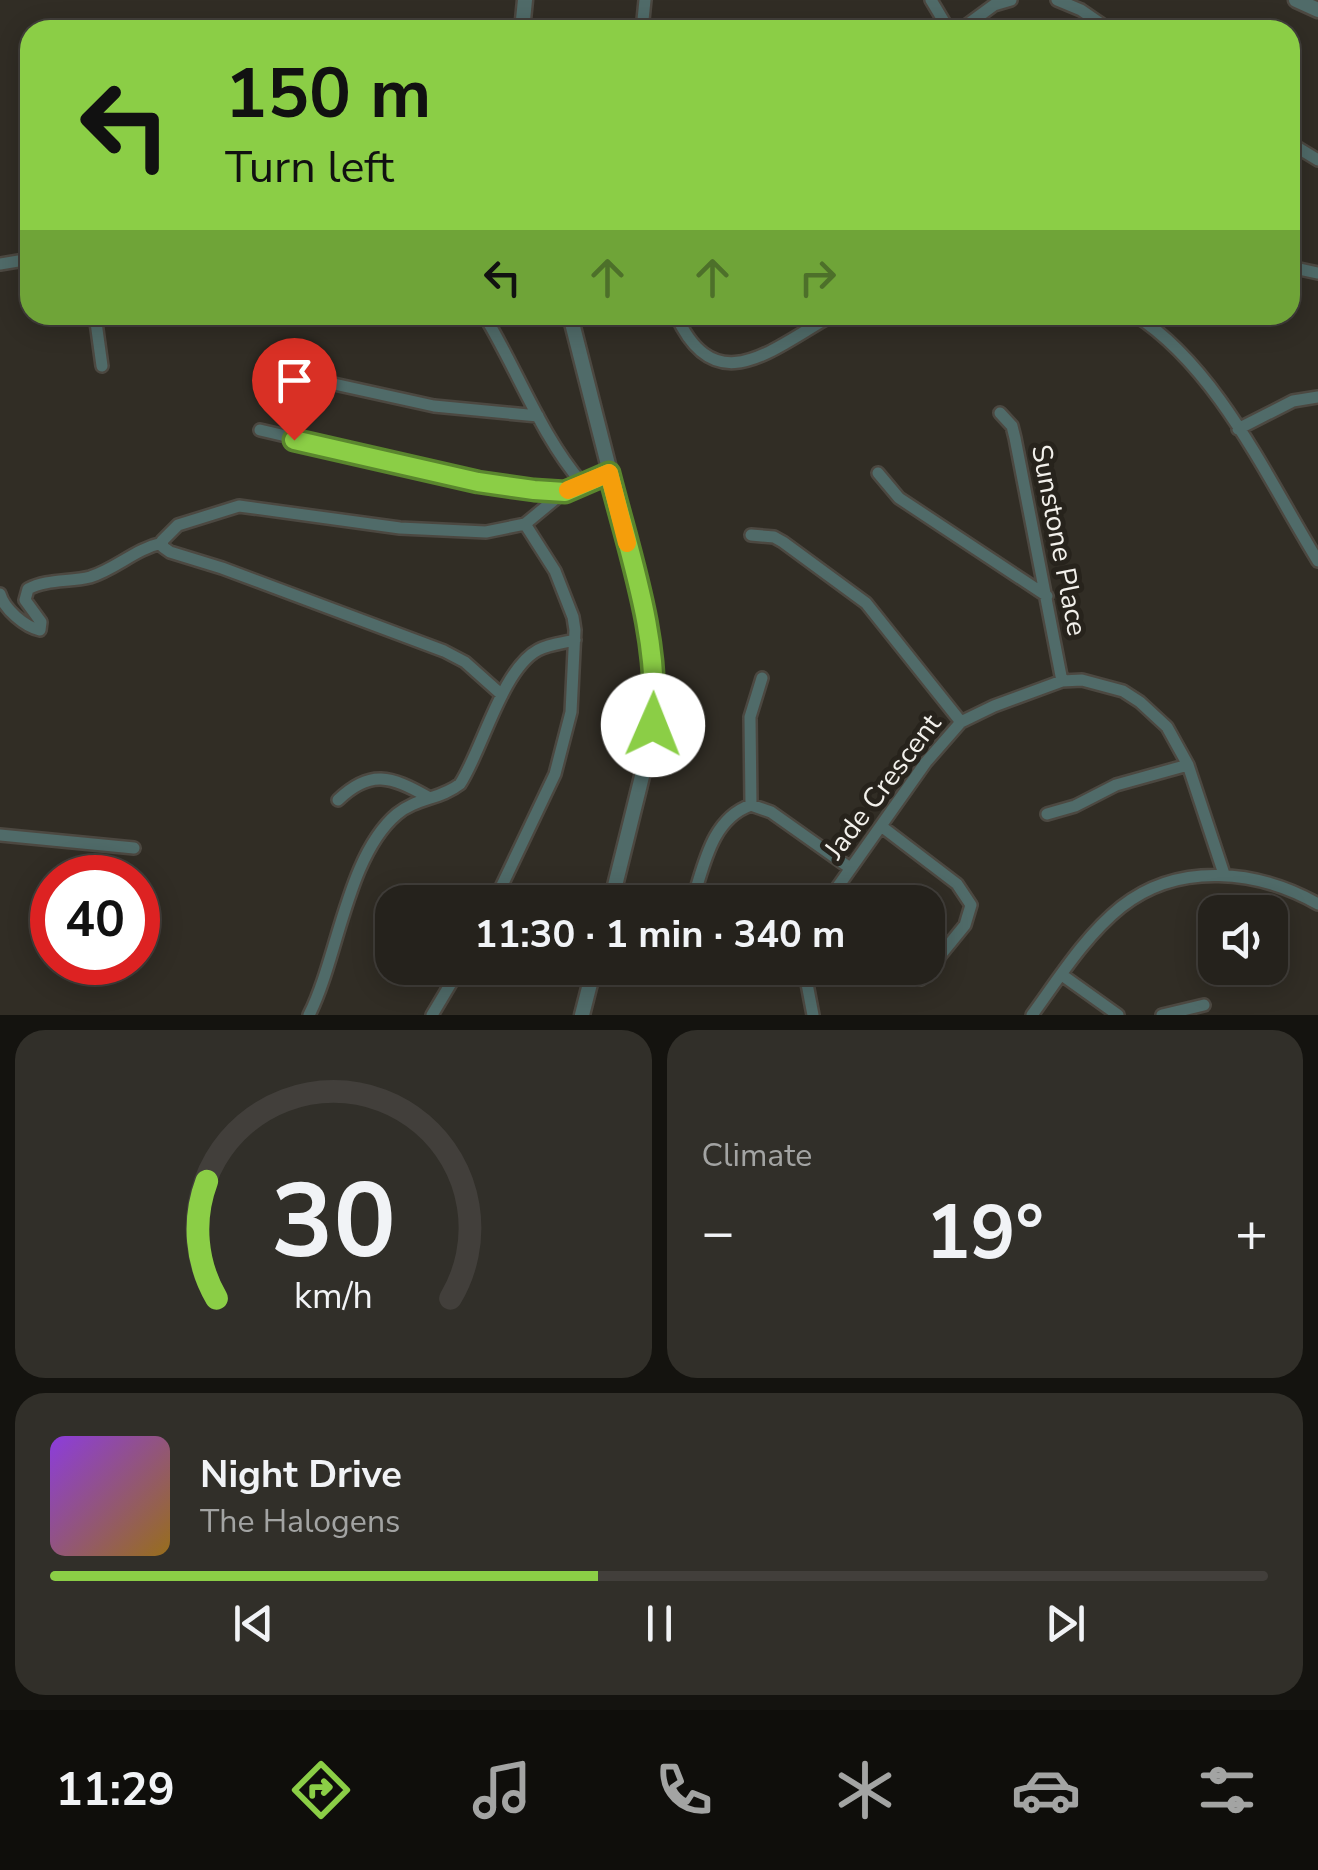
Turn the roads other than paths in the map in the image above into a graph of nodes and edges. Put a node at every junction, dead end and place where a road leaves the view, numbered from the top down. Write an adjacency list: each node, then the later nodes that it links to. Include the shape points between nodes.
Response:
1 (1011, 0): 5 (street)
2 (1057, 0): 6 (street)
3 (1296, 0): 4 (street)
4 (1318, 10)
5 (974, 20)
6 (1096, 20)
7 (96, 325): 13 (street)
8 (490, 325): 17 (street)
9 (572, 325): 20 (street)
10 (681, 325): 11 (street, via 704,356 732,365)
11 (813, 325)
12 (1149, 325): 18 (street, via 1196,369)
13 (102, 366)
14 (275, 371): 17 (street, via 434,406)
15 (1318, 396): 18 (street)
16 (1000, 413): 29 (street, Sunstone Place, via 1012,426)
17 (538, 416): 22 (street)
18 (1238, 429): 27 (street)
19 (260, 430): 23 (street, via 478,482)
20 (609, 473): 22 (street); 46 (street, via 644,610 656,696)
21 (878, 473): 29 (street, via 899,498)
22 (582, 484): 23 (street)
23 (565, 492): 24 (street)
24 (526, 524): 26 (street, via 486,532 400,528 239,506 178,525); 30 (street, via 560,580)
25 (751, 536): 34 (street, via 783,542 866,603)
26 (162, 543): 28 (street, via 97,574 28,589 26,600 40,630 4,606); 33 (street, via 170,552 444,651)
27 (1318, 561)
28 (0, 594)
29 (1048, 596): 32 (street, Sunstone Place)
30 (575, 640): 33 (street, via 531,654); 45 (street, via 567,737)
31 (762, 678): 38 (street, via 750,717)
32 (1062, 681): 34 (street, Jade Crescent); 35 (street, Jade Crescent, via 1102,684 1140,702 1167,727)
33 (502, 695): 36 (street, via 460,784)
34 (961, 722): 40 (street, Jade Crescent)
35 (1188, 765): 39 (street, via 1126,781); 44 (street, Jade Crescent)
36 (428, 797): 37 (street, via 370,778); 56 (street, via 391,820 367,857)
37 (338, 800)
38 (752, 805): 43 (street); 47 (street, via 724,821)
39 (1047, 814)
40 (881, 826): 43 (street, Jade Crescent); 50 (street, via 957,884 971,904 966,925)
41 (0, 834): 42 (street)
42 (134, 848)
43 (850, 868): 48 (street, Jade Crescent)
44 (1224, 874): 49 (street, via 1274,882); 51 (street, via 1138,896 1094,932)
45 (502, 885)
46 (616, 885)
47 (697, 885)
48 (838, 885)
49 (1318, 904)
50 (945, 950)
51 (1062, 975): 60 (street); 61 (street)
52 (450, 985): 57 (street)
53 (590, 985): 58 (street)
54 (807, 985): 59 (street)
55 (1204, 1005): 62 (street)
56 (309, 1015)
57 (432, 1015)
58 (582, 1015)
59 (813, 1015)
60 (1032, 1015)
61 (1118, 1015)
62 (1162, 1015)

